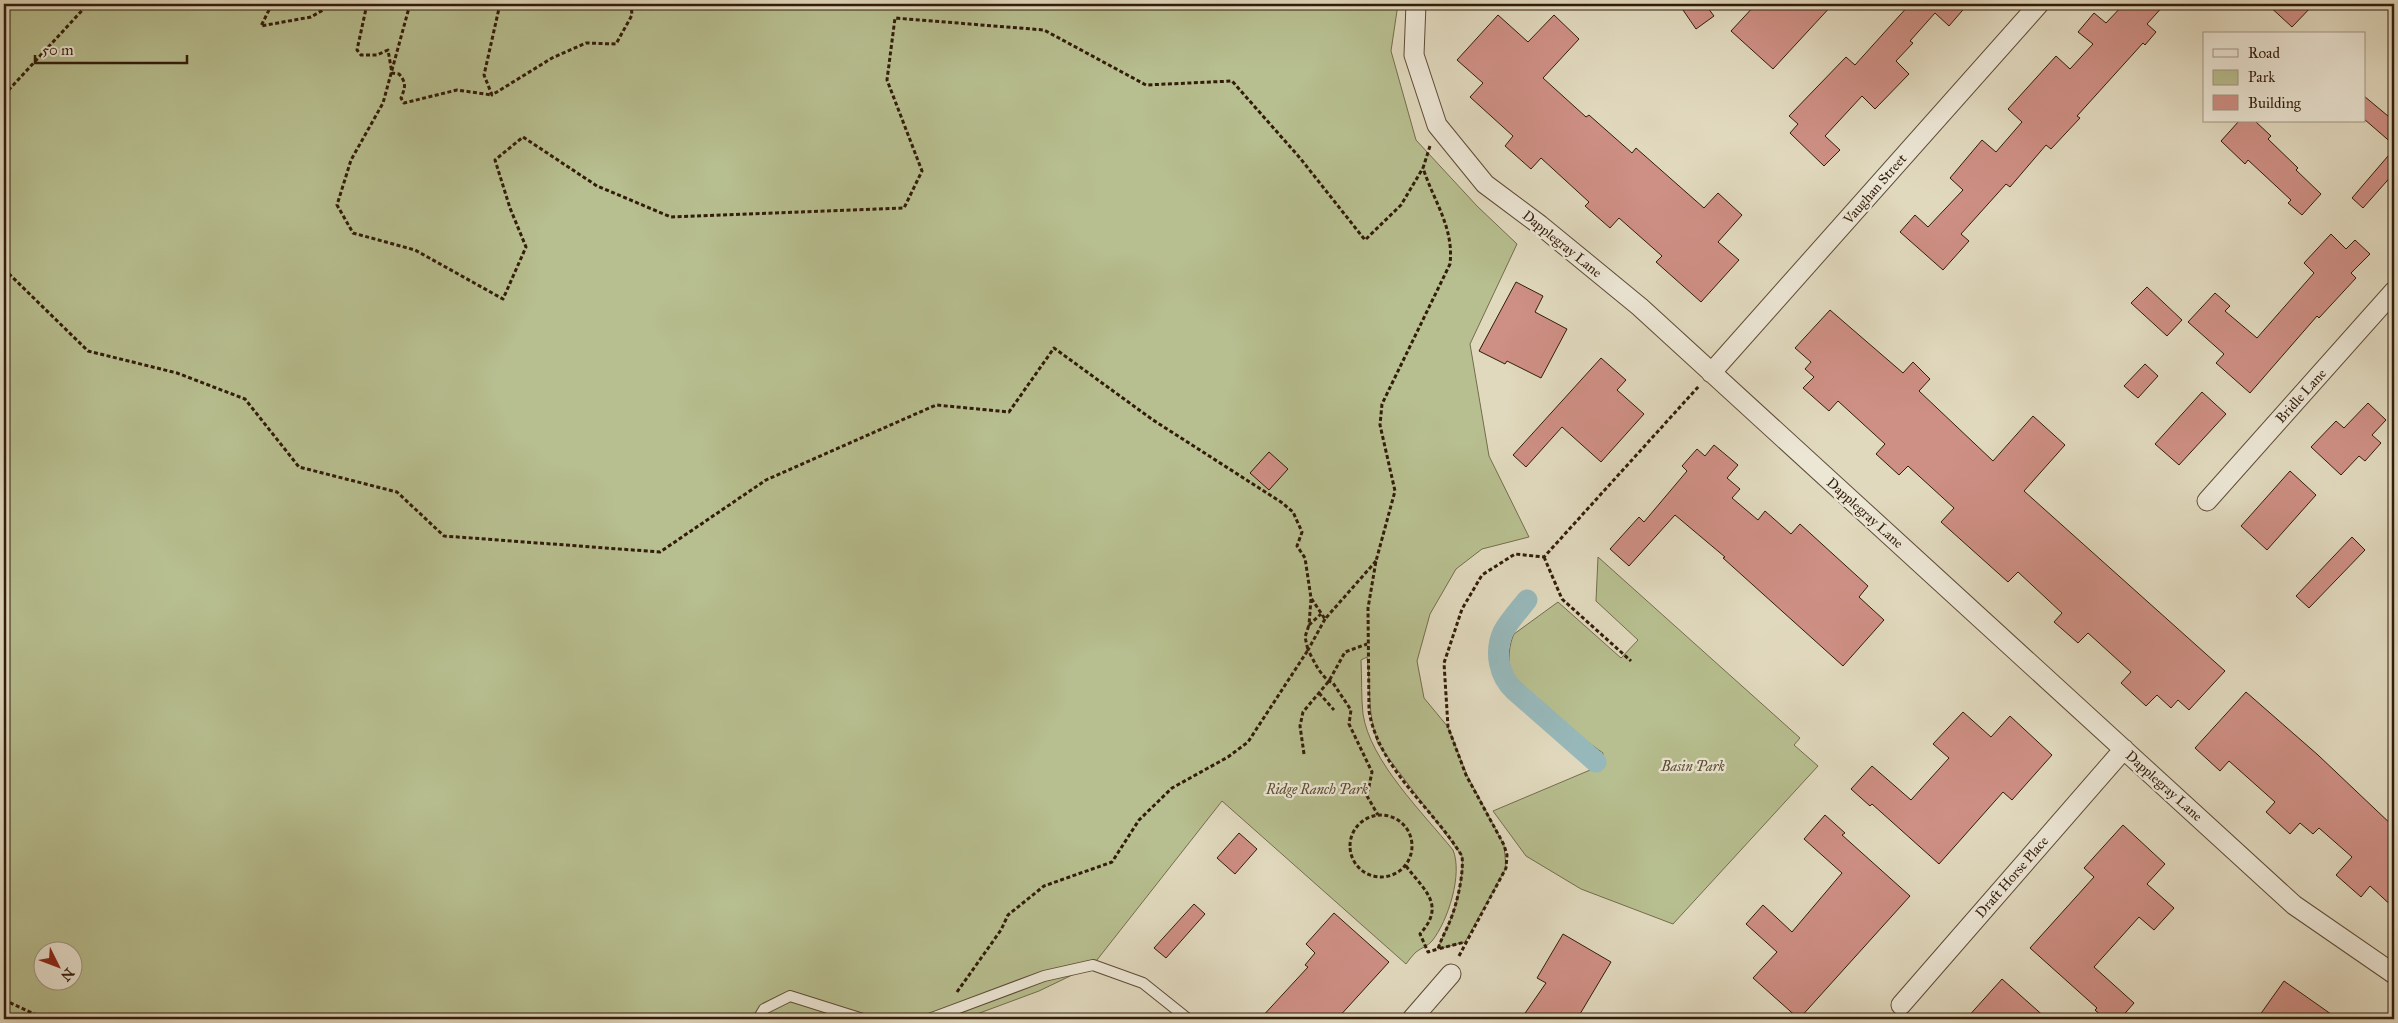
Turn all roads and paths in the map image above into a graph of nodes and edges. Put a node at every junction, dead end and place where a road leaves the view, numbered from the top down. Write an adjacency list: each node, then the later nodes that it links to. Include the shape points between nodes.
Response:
1 (88, 4): 11 (path)
2 (272, 4): 3 (path, via 261,26 311,17)
3 (333, 4)
4 (367, 4): 10 (path, via 357,50 369,55 388,50)
5 (410, 4): 10 (path)
6 (500, 4): 12 (path, via 484,75)
7 (631, 4): 12 (path, via 632,15 616,44 586,43 552,58)
8 (1416, 4): 13 (street, Dapplegray Lane, via 1414,55)
9 (2039, 4): 17 (street, Vaughan Street)
10 (392, 73): 12 (path, via 400,74 405,80 404,103 457,90); 14 (path, via 383,103 351,160 337,205 353,233 415,250 502,299 526,247 496,160 523,137 597,186 671,217 904,208 922,171 887,80 894,18 1044,30 1146,85 1232,81 1300,158 1365,240 1401,205)
11 (4, 95)
12 (492, 95)
13 (1437, 124): 14 (path); 17 (street, Dapplegray Lane, via 1485,184 1640,307)
14 (1423, 168): 20 (path, via 1449,229 1452,249 1450,264 1382,404 1380,424 1395,490)
15 (4, 269): 21 (path, via 88,351 177,373 245,399 299,467 397,492 444,536 454,537 660,552 766,480 936,405 1009,412 1054,348 1153,420 1293,512 1302,532 1297,546 1305,558)
16 (2394, 291): 18 (street, Bridle Lane)
17 (1711, 373): 19 (path); 31 (street, Dapplegray Lane)
18 (2207, 501)
19 (1544, 556): 27 (path, via 1562,599); 35 (path, via 1515,554 1482,575 1462,609 1444,663 1448,727 1466,775 1507,855 1506,868)
20 (1376, 561): 23 (path); 25 (path, via 1368,608)
21 (1311, 598): 22 (path); 24 (path)
22 (1321, 614): 23 (path); 24 (path)
23 (1325, 619): 26 (path)
24 (1309, 625): 26 (path, via 1305,637)
25 (1367, 644): 28 (path, via 1345,652); 36 (path, via 1369,711 1378,744 1462,856 1464,870 1450,921 1442,933)
26 (1308, 650): 28 (path); 41 (path, via 1248,742 1172,788 1139,820 1112,862 1044,886 1008,915 952,1001)
27 (1631, 661)
28 (1329, 681): 29 (path); 33 (path, via 1351,710 1349,724 1372,772 1367,796)
29 (1319, 693): 30 (path); 32 (path, via 1303,712 1300,726)
30 (1334, 710)
31 (2124, 749): 38 (street, Dapplegray Lane, via 2294,905); 40 (street, Draft Horse Place)
32 (1304, 754)
33 (1378, 815): 34 (path, via 1400,821 1410,833 1412,846); 34 (path, via 1364,820 1354,831 1350,846 1354,860 1362,871 1382,877 1395,874)
34 (1406, 866): 36 (path, via 1430,897 1434,910 1429,924 1420,934 1428,952)
35 (1465, 942): 36 (path); 37 (path)
36 (1438, 949)
37 (1451, 974): 47 (street)
38 (2394, 974)
39 (4, 1000): 42 (path)
40 (1900, 1005)
41 (954, 1011): 45 (lane); 46 (lane, via 1044,976 1093,965 1143,983)
42 (45, 1019)
43 (758, 1019): 44 (lane, via 764,1008 790,996)
44 (863, 1019)
45 (929, 1019)
46 (1188, 1019)
47 (1412, 1019)

